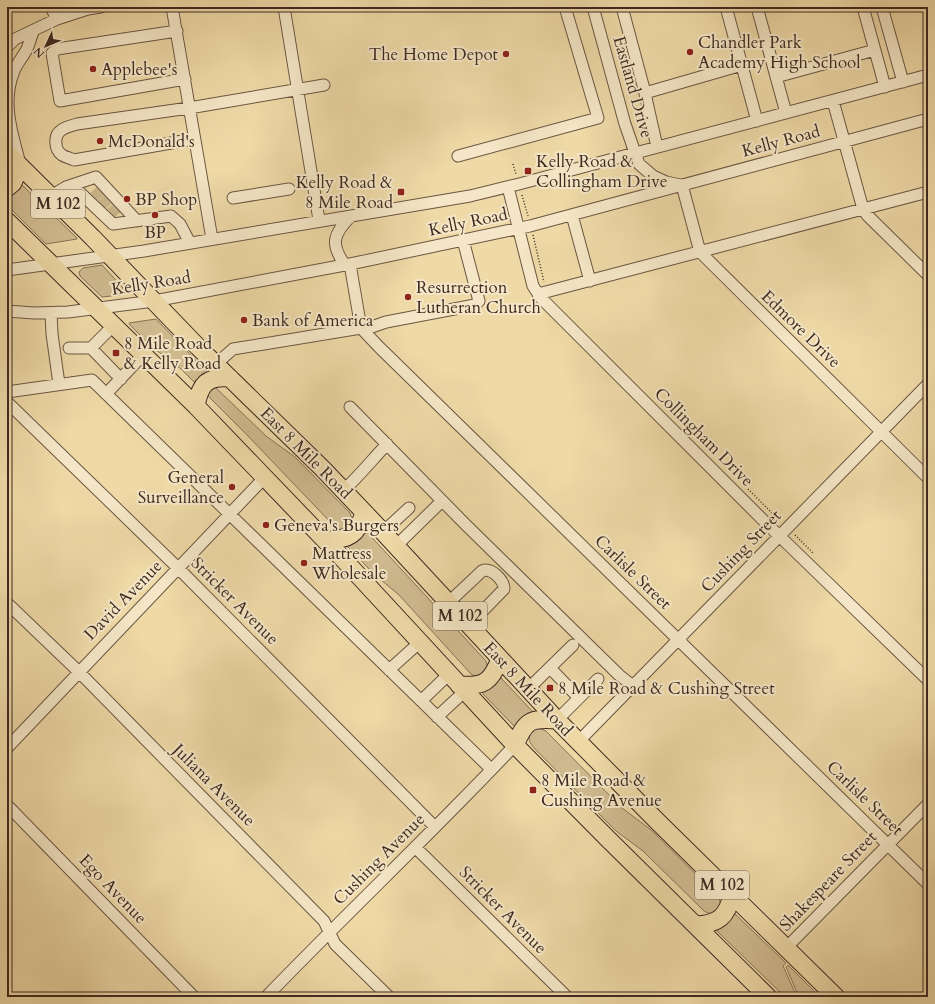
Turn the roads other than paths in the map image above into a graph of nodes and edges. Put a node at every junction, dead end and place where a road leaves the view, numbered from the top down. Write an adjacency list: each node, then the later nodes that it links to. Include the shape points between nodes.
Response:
1 (51, 7): 12 (street)
2 (101, 7): 12 (street)
3 (172, 7): 13 (street)
4 (284, 7): 24 (street)
5 (565, 7): 36 (street, via 598,118)
6 (593, 7): 35 (street, Eastland Drive)
7 (622, 7): 25 (street)
8 (726, 7): 17 (street)
9 (757, 7): 19 (street)
10 (863, 7): 16 (street)
11 (882, 7): 21 (street)
12 (57, 19): 14 (street)
13 (176, 31): 20 (street); 20 (street, via 57,49 52,53 60,101)
14 (32, 32): 15 (street, via 15,39); 37 (street, via 14,70 8,96 9,121)
15 (7, 48)
16 (875, 50): 19 (street); 23 (street)
17 (742, 65): 25 (street); 30 (street)
18 (928, 75): 21 (street, Kelly Road)
19 (776, 76): 28 (street)
20 (184, 80): 27 (street)
21 (902, 82): 23 (street, Kelly Road)
22 (324, 85): 24 (street)
23 (885, 87): 26 (street, Kelly Road)
24 (297, 90): 27 (street); 50 (street)
25 (645, 93): 33 (street)
26 (833, 100): 28 (street, Kelly Road); 32 (street)
27 (189, 108): 31 (street); 31 (street, via 63,128 57,134 56,147 61,155 74,160)
28 (786, 113): 30 (street, Kelly Road)
29 (928, 120): 32 (street, Kelly Road)
30 (757, 121): 33 (street, Kelly Road)
31 (194, 139): 54 (street)
32 (844, 142): 39 (street, Kelly Road); 47 (street)
33 (657, 148): 35 (street, Kelly Road)
34 (7, 153): 37 (highway, East 8 Mile Road / M 102)
35 (635, 153): 39 (street, Eastland Drive, via 639,164 648,173 666,182); 40 (street, Kelly Road)
36 (458, 156)
37 (20, 166): 41 (highway, via 13,183); 44 (highway, East 8 Mile Road / M 102)
38 (72, 185): 44 (street); 46 (street); 46 (street, via 96,177 108,192)
39 (682, 185): 48 (street, Kelly Road); 57 (street)
40 (508, 187): 49 (street, Kelly Road, via 455,199); 53 (street, Collingham Drive)
41 (7, 188)
42 (289, 189): 45 (street)
43 (928, 192): 47 (street)
44 (51, 196): 58 (highway, East 8 Mile Road / M 102)
45 (233, 198)
46 (109, 209): 52 (street); 52 (street, via 113,224)
47 (863, 209): 57 (street); 62 (street)
48 (572, 215): 53 (street, Kelly Road); 63 (street)
49 (351, 216): 50 (street, Kelly Road); 60 (street, via 335,238 336,250)
50 (319, 220): 54 (street, Kelly Road)
51 (7, 221): 59 (highway, M 102)
52 (137, 221): 56 (street, via 172,216 180,224)
53 (518, 228): 55 (street, Kelly Road); 64 (street, Collingham Drive, via 533,286)
54 (212, 240): 56 (street, Kelly Road)
55 (463, 240): 60 (street, Kelly Road); 70 (street, via 479,302 475,305)
56 (190, 243): 58 (street, Kelly Road)
57 (700, 252): 63 (street); 84 (street, Edmore Drive)
58 (109, 256): 59 (street, Kelly Road); 65 (highway, East 8 Mile Road / M 102)
59 (51, 264): 61 (street, Kelly Road); 66 (highway, M 102)
60 (347, 265): 65 (street, Kelly Road); 70 (street)
61 (7, 270)
62 (928, 275)
63 (590, 281): 64 (street)
64 (542, 292): 94 (street, Collingham Drive, via 547,306)
65 (154, 301): 66 (street, Kelly Road); 74 (highway, East 8 Mile Road / M 102)
66 (96, 309): 68 (street, Kelly Road); 69 (highway, M 102)
67 (7, 311): 68 (street, Kelly Road)
68 (51, 313): 77 (street)
69 (113, 326): 72 (street); 73 (highway, M 102)
70 (362, 329): 74 (street, via 233,349); 101 (street, Carlisle Street)
71 (69, 348): 72 (street)
72 (91, 348): 76 (street)
73 (143, 355): 76 (street); 82 (highway, M 102)
74 (216, 364): 75 (highway, East 8 Mile Road / M 102)
75 (230, 378): 82 (highway, via 218,377 206,382 199,390); 88 (highway, East 8 Mile Road / M 102)
76 (121, 379): 80 (street)
77 (59, 384): 79 (street); 80 (street, via 92,380)
78 (928, 384): 84 (street, Cushing Street)
79 (7, 392)
80 (106, 394): 92 (street)
81 (7, 402): 97 (street, Stricker Avenue)
82 (196, 406): 86 (highway, M 102)
83 (350, 407): 85 (street)
84 (881, 432): 87 (street, Edmore Drive); 94 (street, Cushing Street)
85 (387, 444): 88 (street); 89 (street)
86 (265, 477): 92 (street, David Avenue); 95 (highway, M 102)
87 (928, 478)
88 (344, 490): 91 (highway, East 8 Mile Road / M 102)
89 (442, 501): 96 (street); 111 (street)
90 (409, 508): 93 (street)
91 (364, 512): 93 (highway, East 8 Mile Road / M 102); 95 (highway, via 353,534 343,539)
92 (230, 514): 97 (street, David Avenue); 106 (street)
93 (383, 532): 96 (highway, East 8 Mile Road / M 102)
94 (783, 532): 101 (street, Cushing Street); 109 (street, Collingham Drive)
95 (326, 540): 102 (highway, M 102)
96 (396, 546): 99 (highway, East 8 Mile Road / M 102)
97 (178, 568): 107 (street, David Avenue); 123 (street, Stricker Avenue)
98 (7, 603): 107 (street, Juliana Avenue)
99 (448, 603): 100 (highway, East 8 Mile Road / M 102); 100 (street, via 486,569 502,581 504,590)
100 (469, 626): 104 (highway, East 8 Mile Road / M 102)
101 (678, 640): 111 (street, Cushing Street); 124 (street, Carlisle Street)
102 (420, 642): 106 (street); 110 (highway, M 102)
103 (573, 645): 105 (street)
104 (500, 659): 110 (highway, via 494,674 484,683 472,686); 112 (highway, East 8 Mile Road / M 102)
105 (550, 668): 112 (street); 113 (street)
106 (389, 670): 114 (street)
107 (79, 672): 119 (street, David Avenue); 129 (street, Juliana Avenue, via 324,921)
108 (598, 679): 113 (street)
109 (928, 680)
110 (458, 684): 114 (street); 115 (street); 118 (highway, M 102)
111 (633, 686): 117 (street, Cushing Street)
112 (528, 689): 116 (highway, East 8 Mile Road / M 102)
113 (579, 698): 116 (street)
114 (421, 701): 115 (street)
115 (437, 717): 120 (street)
116 (557, 720): 117 (highway, East 8 Mile Road / M 102); 118 (highway, via 540,719 529,723)
117 (578, 742): 127 (highway, East 8 Mile Road / M 102)
118 (515, 744): 120 (street, Cushing Avenue); 128 (highway, M 102)
119 (7, 748)
120 (491, 769): 123 (street, Cushing Avenue)
121 (928, 804): 124 (street, Shakespeare Street)
122 (7, 806): 131 (street, Ego Avenue)
123 (435, 827): 125 (street, Cushing Avenue)
124 (888, 845): 126 (street, Carlisle Street); 130 (street, Shakespeare Street)
125 (415, 847): 129 (street, Cushing Avenue); 134 (street, Stricker Avenue)
126 (928, 884)
127 (732, 895): 128 (highway, via 728,909 721,917 711,923); 130 (highway, East 8 Mile Road / M 102)
128 (696, 925): 135 (highway, M 102)
129 (330, 931): 132 (street, Cushing Avenue); 133 (street, Juliana Avenue, via 335,944)
130 (786, 948): 136 (highway, East 8 Mile Road / M 102)
131 (194, 997)
132 (266, 997)
133 (389, 997)
134 (567, 997)
135 (768, 997)
136 (836, 997)

